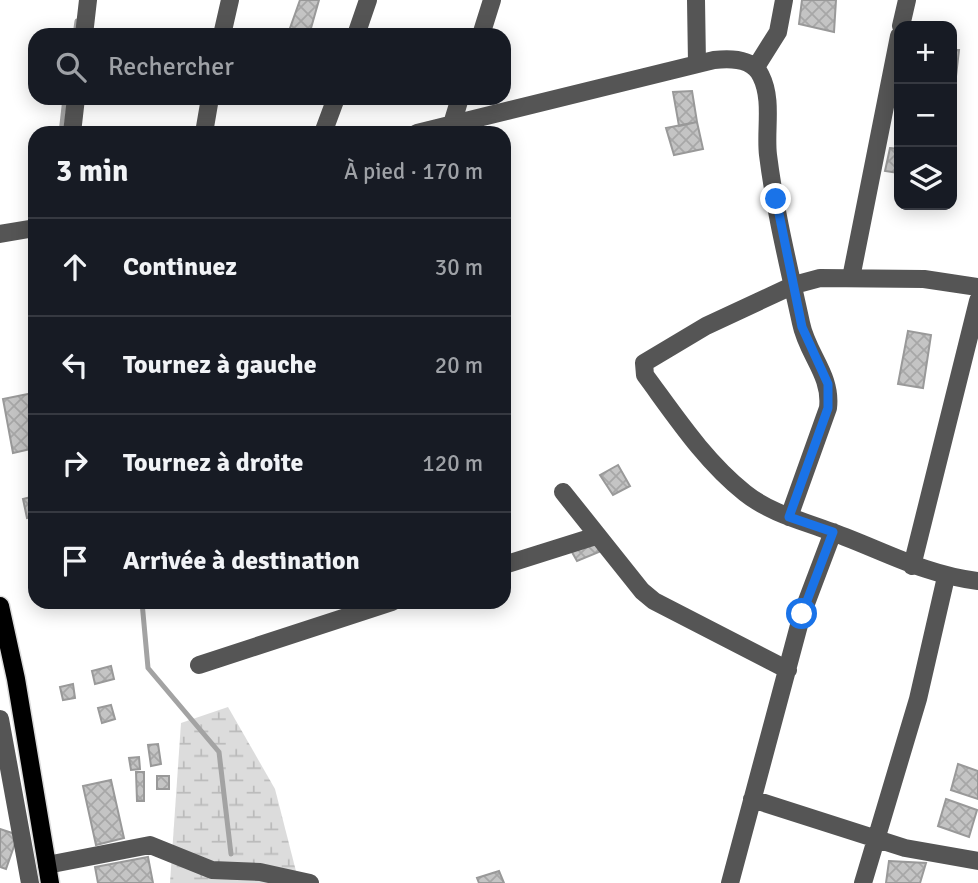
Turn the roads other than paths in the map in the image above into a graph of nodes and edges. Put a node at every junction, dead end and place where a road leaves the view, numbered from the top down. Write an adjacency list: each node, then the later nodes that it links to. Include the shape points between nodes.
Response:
1 (88, 0): 9 (street)
2 (230, 0): 10 (street)
3 (368, 0): 11 (street)
4 (492, 0): 12 (street)
5 (696, 0): 14 (street)
6 (784, 0): 15 (street, via 778,32)
7 (907, 0): 8 (street)
8 (902, 21)
9 (85, 28)
10 (224, 28)
11 (358, 28)
12 (483, 28)
13 (894, 61): 27 (street)
14 (697, 63): 15 (street, via 727,59); 20 (street)
15 (756, 67): 28 (street, via 765,89 768,154)
16 (75, 105): 21 (street)
17 (209, 105): 22 (street)
18 (333, 105): 23 (street)
19 (458, 105): 20 (street)
20 (452, 124): 24 (street)
21 (73, 126)
22 (205, 126)
23 (325, 126)
24 (444, 126)
25 (28, 229): 26 (street)
26 (0, 234)
27 (851, 278): 28 (street, via 820,278); 29 (street, via 924,279)
28 (794, 285): 32 (street, via 802,327 830,395); 32 (street, via 706,326 644,363 645,375 707,458 747,494)
29 (978, 286)
30 (978, 301): 36 (street)
31 (563, 492): 34 (street)
32 (789, 517): 33 (street)
33 (833, 532): 36 (street); 42 (street, via 802,614)
34 (596, 536): 35 (street); 42 (street, via 654,601)
35 (511, 563)
36 (912, 566): 37 (street)
37 (946, 577): 38 (street); 45 (street, via 918,699)
38 (978, 581)
39 (0, 606): 47 (main road)
40 (371, 609): 41 (street)
41 (199, 665)
42 (788, 670): 44 (street)
43 (0, 719): 48 (street)
44 (752, 799): 45 (street); 50 (street)
45 (876, 840): 46 (street); 51 (street)
46 (978, 861)
47 (49, 874): 49 (street, via 150,845 212,870 260,872)
48 (30, 883)
49 (310, 883)
50 (730, 883)
51 (863, 883)

